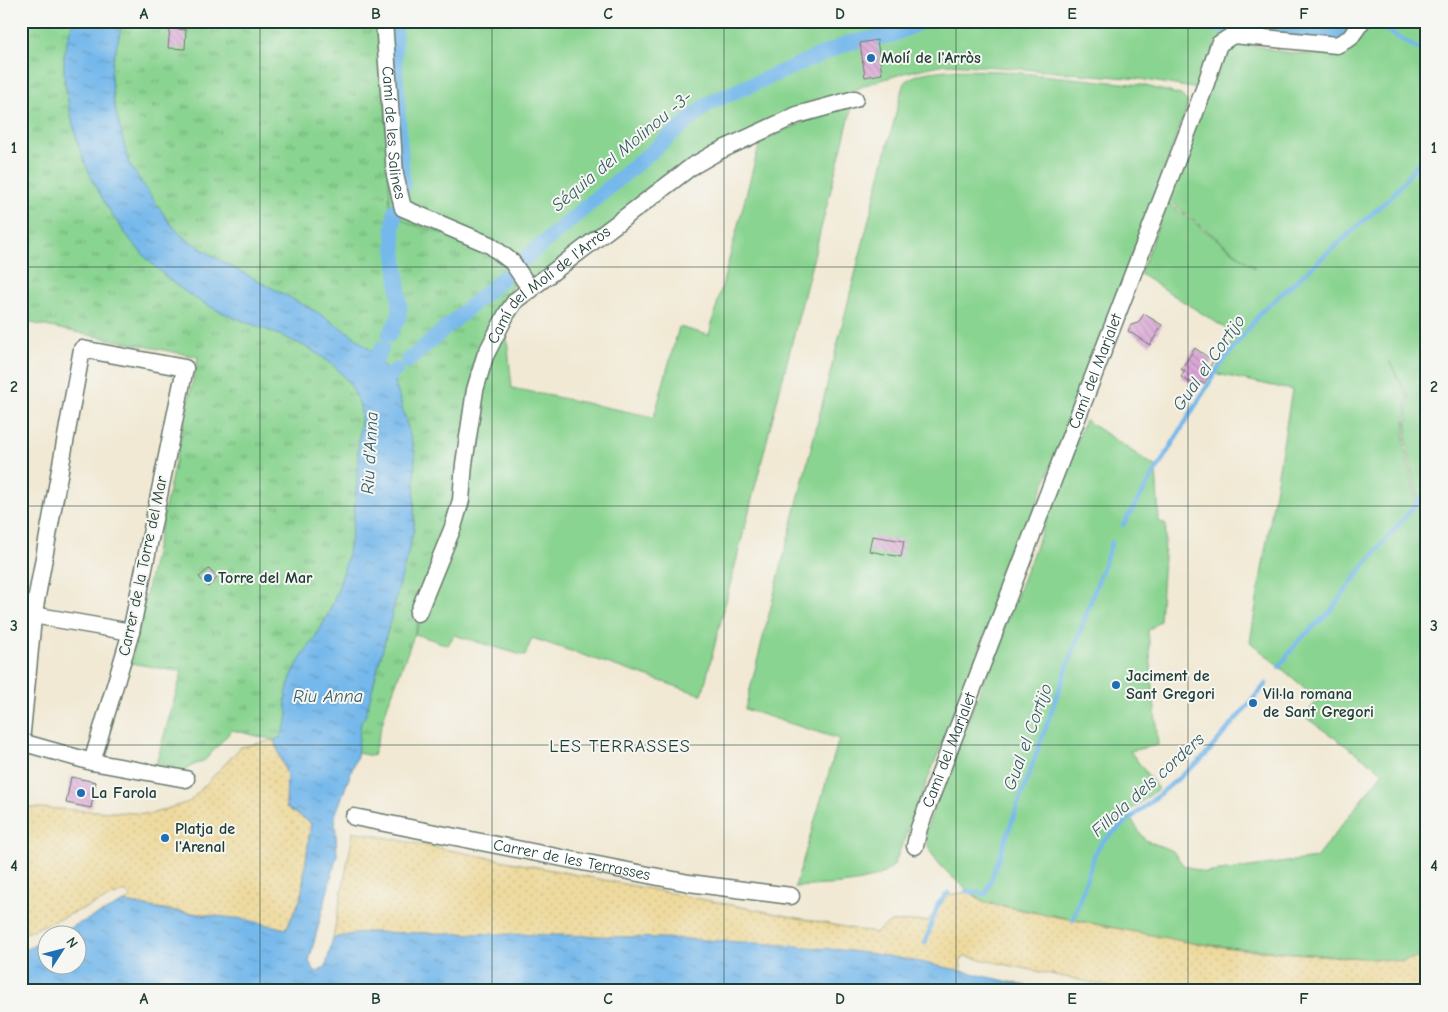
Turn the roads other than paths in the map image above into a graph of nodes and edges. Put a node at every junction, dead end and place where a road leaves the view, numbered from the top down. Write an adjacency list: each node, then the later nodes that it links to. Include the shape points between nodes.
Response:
1 (384, 21): 4 (street, Camí de les Salines, via 395,175 403,208 490,246 512,262)
2 (1362, 21): 12 (street, Camí del Marjalet, via 1350,38 1337,45 1233,35 1219,44)
3 (855, 99): 4 (street, Camí del Molí de l'Arròs, via 797,115 691,167)
4 (530, 290): 5 (street, Camí del Molí de l'Arròs, via 516,300 507,313 485,356 475,390 461,500)
5 (418, 613)
6 (29, 619): 7 (street); 7 (street, Carrer de la Torre del Mar, via 82,349 185,368); 8 (street)
7 (131, 632): 9 (street, Carrer de la Torre del Mar)
8 (21, 742): 9 (street)
9 (92, 762): 10 (street)
10 (186, 779)
11 (354, 817): 13 (street, Carrer de les Terrasses, via 689,883)
12 (915, 846)
13 (790, 896)

